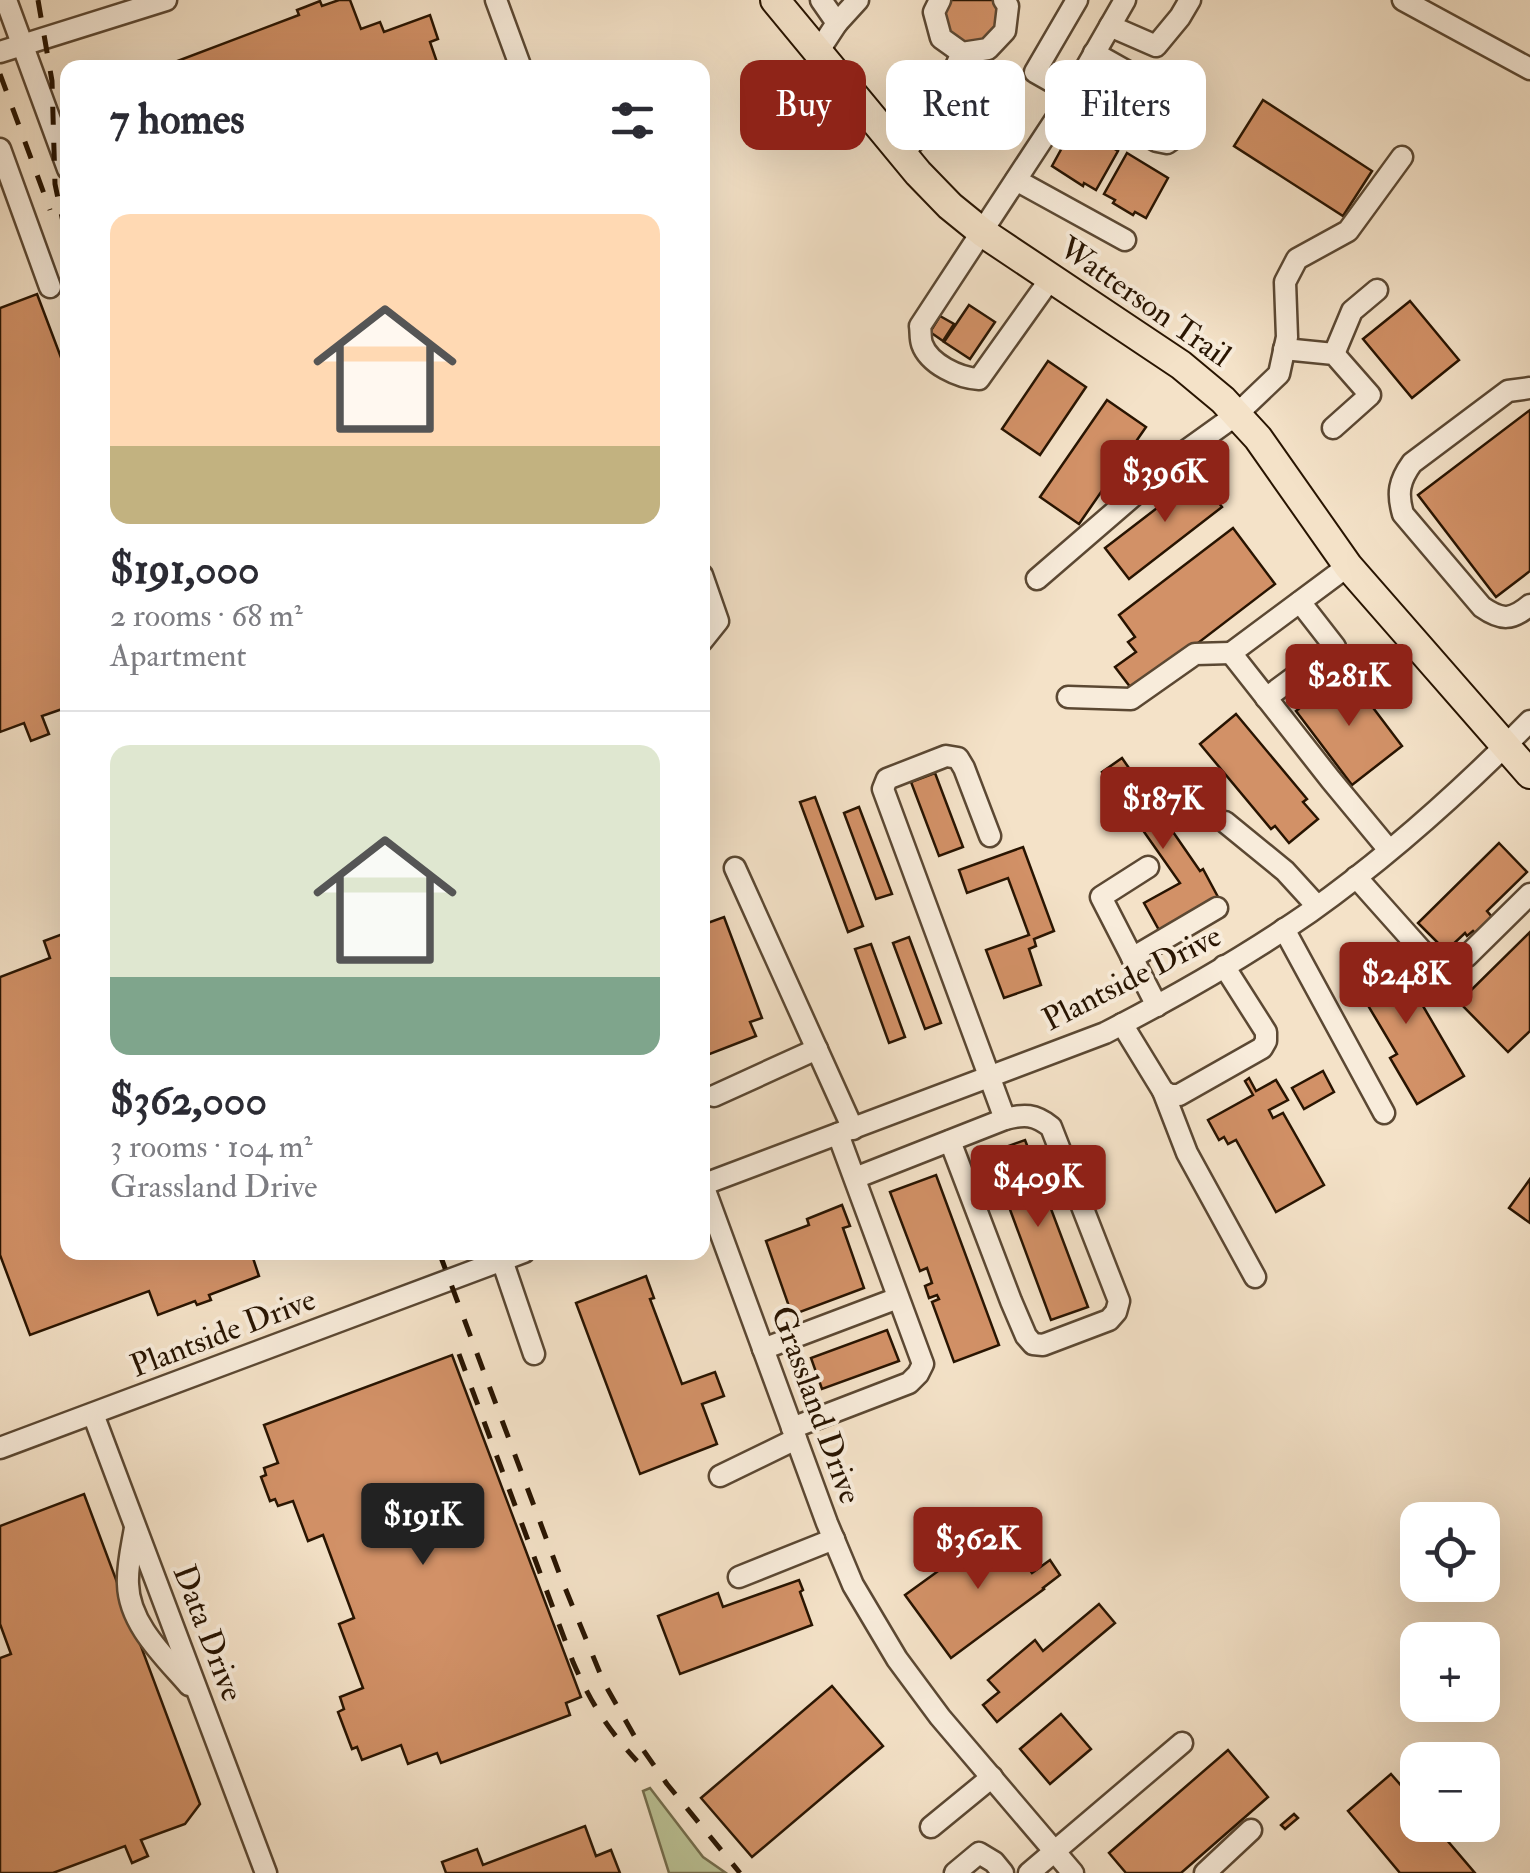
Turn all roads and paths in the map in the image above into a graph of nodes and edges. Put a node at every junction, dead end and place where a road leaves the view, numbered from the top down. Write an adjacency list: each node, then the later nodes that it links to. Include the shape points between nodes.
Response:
1 (6, 0): 15 (street)
2 (166, 0): 15 (street)
3 (496, 0): 20 (street)
4 (774, 0): 17 (main road, Watterson Trail)
5 (821, 0): 13 (street)
6 (858, 0): 13 (street)
7 (940, 0): 18 (street, via 934,12 940,38)
8 (1004, 0): 18 (street, via 1005,31 988,49)
9 (1077, 0): 24 (street, via 1035,72)
10 (1124, 0): 14 (street)
11 (1190, 0): 14 (street, via 1156,46)
12 (1403, 0): 23 (street)
13 (837, 24): 17 (street)
14 (1110, 26): 19 (street)
15 (24, 46): 16 (street); 26 (street)
16 (0, 52)
17 (818, 52): 28 (main road, Watterson Trail)
18 (962, 53): 28 (street, via 929,125)
19 (1094, 54): 21 (street); 22 (street)
20 (517, 60)
21 (1091, 60)
22 (1105, 60)
23 (1530, 69)
24 (1045, 78)
25 (1045, 135): 30 (street)
26 (60, 147)
27 (0, 149): 34 (street)
28 (902, 154): 31 (main road, Watterson Trail)
29 (1402, 157): 36 (street, via 1348,231 1297,259 1285,282)
30 (1016, 180): 31 (street); 32 (street)
31 (982, 232): 33 (main road, Watterson Trail); 33 (street, via 920,326 922,346 937,363 978,379)
32 (1124, 240)
33 (1051, 278): 39 (main road, Watterson Trail, via 1181,365)
34 (50, 287)
35 (1377, 290): 37 (street, via 1352,311)
36 (1284, 349): 37 (street); 39 (street, via 1279,374)
37 (1334, 354): 40 (street, via 1370,395)
38 (1530, 388): 45 (street, via 1508,391 1412,463 1398,495 1403,514 1482,607 1504,617)
39 (1236, 414): 41 (main road, Watterson Trail); 42 (street)
40 (1333, 428)
41 (1348, 566): 44 (street); 51 (main road, Watterson Trail)
42 (1037, 579)
43 (710, 598): 46 (street, via 718,621)
44 (1300, 602): 47 (street); 49 (street, via 1335,647)
45 (1530, 606)
46 (710, 631)
47 (1231, 653): 48 (street, via 1196,654 1131,700); 49 (street)
48 (1068, 697)
49 (1266, 698): 55 (street)
50 (1530, 721): 51 (street, Plantside Drive)
51 (1505, 746): 52 (main road, Watterson Trail); 55 (street, Plantside Drive)
52 (1530, 774)
53 (1226, 822): 60 (street)
54 (990, 836): 68 (street, via 958,758 946,756 886,780 882,789)
55 (1389, 850): 58 (street, Plantside Drive)
56 (1148, 867): 63 (street, via 1101,897)
57 (735, 868): 67 (street)
58 (1356, 877): 59 (street, via 1430,960 1467,956); 60 (street, Plantside Drive)
59 (1530, 894)
60 (1317, 906): 62 (street, Plantside Drive)
61 (1217, 908): 63 (street)
62 (1284, 929): 64 (street, Plantside Drive); 71 (street)
63 (1132, 958): 65 (street)
64 (1224, 966): 65 (street, Plantside Drive); 69 (street, via 1266,1041 1179,1095)
65 (1157, 1006): 66 (street, Plantside Drive)
66 (1122, 1024): 68 (street, Plantside Drive); 69 (street)
67 (817, 1049): 70 (street); 73 (street)
68 (990, 1078): 72 (street); 73 (street, Plantside Drive)
69 (1163, 1091): 80 (street, via 1186,1153)
70 (714, 1096)
71 (1384, 1113)
72 (1005, 1118): 74 (street); 74 (street, via 1023,1114 1050,1127 1119,1301 1109,1320 1043,1346 1032,1344)
73 (846, 1132): 75 (street); 76 (street, Plantside Drive)
74 (950, 1142): 75 (street)
75 (855, 1178): 81 (street)
76 (710, 1182)
77 (710, 1204): 82 (street, Grassland Drive)
78 (477, 1260): 79 (street, Plantside Drive); 84 (street, Plantside Drive)
79 (502, 1260): 83 (street)
80 (1255, 1277)
81 (898, 1298): 82 (street); 85 (street, via 923,1364 918,1374)
82 (762, 1348): 85 (street, Grassland Drive)
83 (534, 1354)
84 (92, 1414): 86 (street, Plantside Drive); 88 (street, Data Drive)
85 (794, 1433): 87 (street); 89 (street, Grassland Drive)
86 (0, 1448)
87 (720, 1476)
88 (135, 1526): 91 (street, Data Drive); 91 (street, via 129,1596 144,1629)
89 (834, 1539): 90 (street); 93 (street, Grassland Drive, via 897,1659)
90 (739, 1577)
91 (200, 1698): 97 (street, Data Drive)
92 (1182, 1743): 96 (street)
93 (992, 1777): 94 (street); 96 (street, Grassland Drive)
94 (931, 1827)
95 (1252, 1830): 102 (street)
96 (1055, 1852): 100 (street); 101 (street, Grassland Drive)
97 (266, 1873)
98 (955, 1873): 99 (street, via 980,1853)
99 (1002, 1873)
100 (1029, 1873)
101 (1074, 1873)
102 (1205, 1873)

